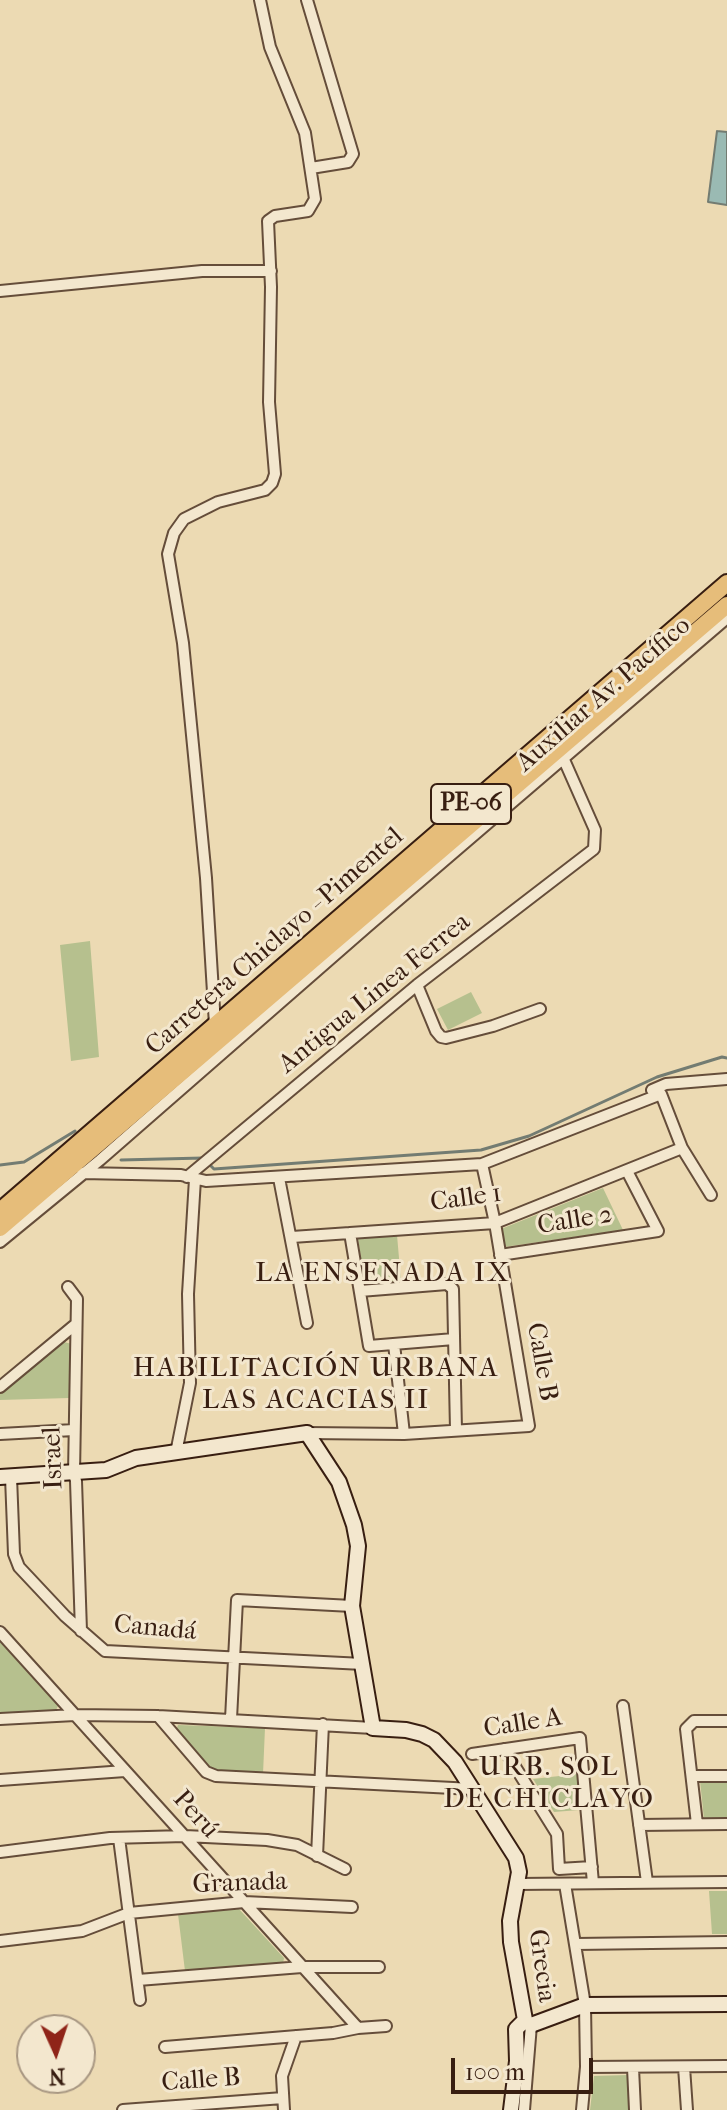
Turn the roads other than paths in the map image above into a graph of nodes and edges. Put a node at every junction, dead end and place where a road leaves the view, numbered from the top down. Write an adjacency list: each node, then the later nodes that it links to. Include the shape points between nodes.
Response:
1 (260, 0): 3 (street, via 270,47 305,133)
2 (307, 0): 3 (street, via 353,154 348,162)
3 (311, 168): 4 (street, via 313,206 268,221)
4 (271, 271): 5 (street, via 202,271); 12 (street, via 274,479 265,490 218,502 184,519 168,554 183,643)
5 (0, 291)
6 (727, 583): 12 (main road, Carretera Chiclayo - Pimentel / PE-06)
7 (727, 605): 9 (main road, Carretera Chiclayo - Pimentel / PE-06)
8 (727, 618): 9 (street, Auxiliar Av. Pacífico)
9 (562, 755): 10 (street, Antigua Linea Ferrea, via 595,830 594,849); 12 (main road, Carretera Chiclayo - Pimentel / PE-06); 18 (street, Auxiliar Av. Pacífico, via 100,1160)
10 (417, 985): 11 (street, via 436,1031 446,1038); 19 (street, Antigua Linea Ferrea)
11 (540, 1009)
12 (220, 1031): 18 (main road, Carretera Chiclayo - Pimentel / PE-06); 22 (main road, Carretera Chiclayo - Pimentel / PE-06)
13 (727, 1079): 14 (street)
14 (652, 1090)
15 (682, 1148): 16 (street, via 661,1094); 17 (street, Calle 1); 21 (street)
16 (482, 1164): 20 (street); 23 (street, Calle B)
17 (627, 1171): 23 (street, Calle 1); 28 (street, Calle 2, via 658,1231)
18 (72, 1173): 19 (street); 24 (main road, Carretera Chiclayo - Pimentel / PE-06); 27 (street, Auxiliar Av. Pacífico)
19 (191, 1178): 20 (street); 41 (street, via 190,1383)
20 (279, 1178): 26 (street)
21 (711, 1195)
22 (0, 1211)
23 (495, 1223): 25 (street, Calle 1); 28 (street, Calle B)
24 (0, 1228)
25 (350, 1233): 26 (street, Calle 1); 30 (street)
26 (292, 1237): 31 (street)
27 (0, 1242)
28 (500, 1255): 37 (street, Calle B, via 529,1426)
29 (68, 1287): 32 (street, Israel, via 77,1299)
30 (360, 1291): 33 (street, via 450,1285); 34 (street, via 369,1346)
31 (307, 1323)
32 (76, 1324): 35 (street); 36 (street, Israel)
33 (454, 1339): 34 (street); 37 (street)
34 (394, 1344): 40 (street)
35 (0, 1387)
36 (74, 1430): 39 (street); 42 (street, Israel)
37 (456, 1430): 40 (street)
38 (307, 1433): 40 (street); 41 (street); 44 (street, via 339,1482 354,1525 358,1546)
39 (0, 1434)
40 (404, 1434)
41 (176, 1453): 42 (street)
42 (74, 1474): 43 (street); 45 (street, Israel)
43 (6, 1477): 45 (street, Canadá, via 19,1567)
44 (352, 1606): 47 (street, via 237,1600); 48 (street)
45 (81, 1631): 47 (street, Canadá, via 105,1651)
46 (0, 1632): 50 (street, Perú)
47 (233, 1658): 48 (street, Canadá); 53 (street)
48 (363, 1664): 56 (street)
49 (623, 1706): 67 (street)
50 (75, 1715): 51 (street); 52 (street); 59 (street, Perú)
51 (158, 1716): 53 (street); 63 (street, via 206,1772)
52 (0, 1719)
53 (231, 1719): 55 (street)
54 (727, 1721): 60 (street, via 694,1721 686,1729)
55 (323, 1724): 56 (street); 63 (street)
56 (373, 1728): 64 (street, Grecia, via 406,1730 434,1740)
57 (504, 1749): 58 (street, Calle A); 72 (street, via 557,1834 559,1869); 72 (street, Calle A, via 580,1738)
58 (472, 1754)
59 (125, 1771): 62 (street); 68 (street, Perú)
60 (692, 1776): 61 (street); 65 (street)
61 (727, 1776)
62 (0, 1780)
63 (321, 1783): 64 (street); 71 (street)
64 (473, 1789): 77 (street, Grecia, via 516,1858)
65 (697, 1824): 66 (street); 67 (street)
66 (727, 1824)
67 (639, 1825): 74 (street)
68 (185, 1836): 69 (street); 71 (street, via 267,1840 297,1845); 79 (street, Perú)
69 (119, 1838): 70 (street); 81 (street)
70 (0, 1852)
71 (317, 1856): 73 (street)
72 (592, 1867): 76 (street)
73 (345, 1869)
74 (647, 1882): 75 (street); 76 (street)
75 (727, 1882)
76 (593, 1883): 78 (street)
77 (518, 1884): 78 (street); 91 (street, Grecia, via 511,1942)
78 (565, 1884): 84 (street)
79 (244, 1902): 80 (street, Granada); 81 (street, Granada); 85 (street, Perú)
80 (352, 1907)
81 (129, 1913): 82 (street, Granada, via 82,1931); 87 (street)
82 (0, 1941)
83 (727, 1942): 84 (street)
84 (576, 1944): 90 (street)
85 (302, 1967): 86 (street); 87 (street); 93 (street, Perú)
86 (379, 1967)
87 (138, 1980): 88 (street)
88 (140, 2000)
89 (727, 2004): 90 (street)
90 (585, 2005): 91 (street); 97 (street)
91 (528, 2022): 105 (street, via 516,2029); 106 (street)
92 (386, 2026): 93 (street)
93 (358, 2028): 94 (street)
94 (296, 2036): 95 (street); 100 (street, via 282,2076)
95 (165, 2047)
96 (727, 2066): 98 (street)
97 (586, 2067): 99 (street); 107 (street)
98 (684, 2067): 99 (street); 109 (street)
99 (633, 2068): 108 (street)
100 (283, 2098): 101 (street, Calle B); 104 (street)
101 (226, 2106): 102 (street, Calle B)
102 (152, 2108): 103 (street, Calle B)
103 (123, 2110)
104 (284, 2110)
105 (511, 2110)
106 (524, 2110)
107 (582, 2110)
108 (635, 2110)
109 (687, 2110)

